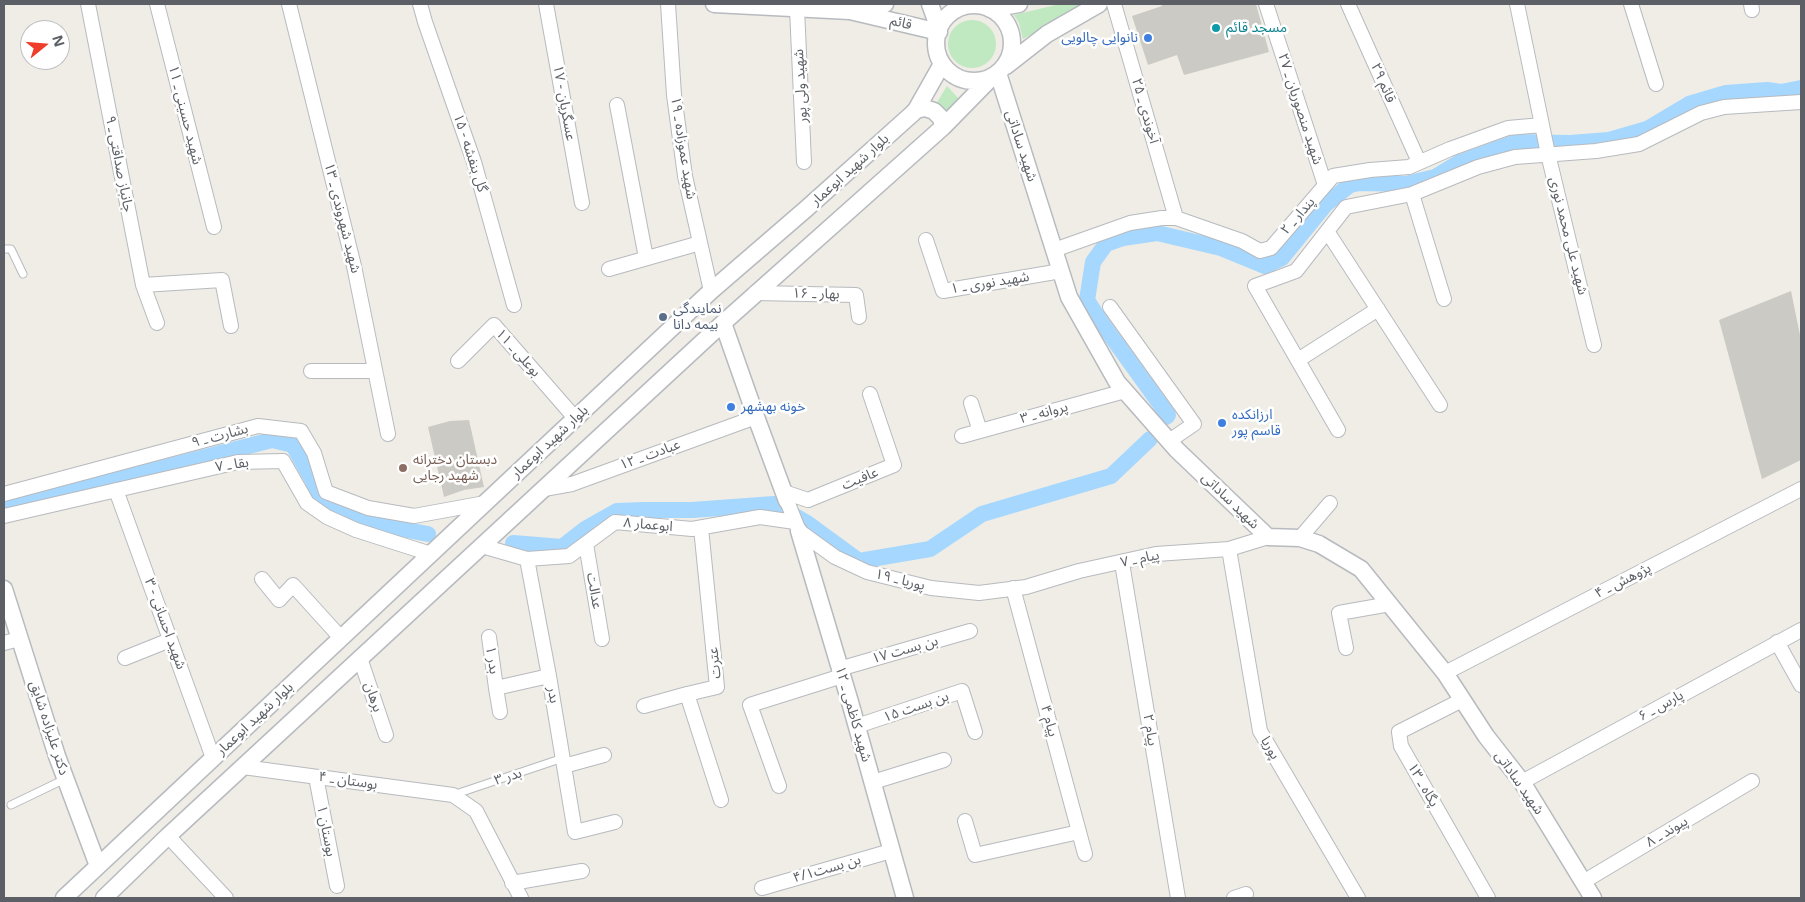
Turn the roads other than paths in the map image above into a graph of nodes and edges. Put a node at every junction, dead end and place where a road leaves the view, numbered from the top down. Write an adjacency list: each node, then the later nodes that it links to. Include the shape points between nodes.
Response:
1 (88, 4): 46 (street, جانباز صداقتی ـ ۹)
2 (157, 4): 36 (street, شهید حسینی ـ ۱۱)
3 (289, 4): 61 (street, شهید شهروندی ـ ۱۳, via 354,266)
4 (420, 4): 50 (street, گل بنفشه - ۱۵, via 474,162)
5 (546, 4): 34 (street, عسگریان - ۱۷)
6 (668, 4): 39 (street, شهید عموزاده ـ ۱۹, via 685,176)
7 (714, 4): 18 (street, قائم)
8 (885, 4): 19 (street)
9 (930, 4): 20 (street)
10 (1019, 4): 17 (street)
11 (1098, 4): 22 (street, via 1047,34)
12 (1114, 4): 35 (street, آخوندی ـ ۲۵)
13 (1266, 4): 32 (street, شهید منصوریان ـ ۲۷)
14 (1348, 4): 31 (street, قائم ۲۹)
15 (1517, 4): 27 (street, شهید علی محمد نوری)
16 (1631, 4): 23 (street)
17 (980, 6): 20 (street, via 966,6 955,11); 22 (street, via 1000,16 1011,36 1012,48)
18 (797, 9): 19 (street, قائم); 30 (street, شهید ولی پور)
19 (850, 11): 20 (street, قائم)
20 (939, 30): 21 (street, via 938,53)
21 (942, 64): 22 (street, via 960,78 971,81); 26 (street, بلوار شهید ابوعمار)
22 (998, 73): 28 (street, بلوار شهید ابوعمار); 41 (street, شهید ساداتی)
23 (1656, 84)
24 (1801, 102): 29 (street, via 1724,108 1700,113 1639,144)
25 (617, 105): 42 (street)
26 (916, 110): 28 (street, via 934,111 941,118); 47 (street, بلوار شهید ابوعمار)
27 (1542, 126): 29 (street, شهید علی محمد نوری); 31 (street, پندار ـ ۲, via 1508,128)
28 (943, 127): 48 (street, بلوار شهید ابوعمار)
29 (1548, 154): 33 (street, via 1515,157 1478,167); 57 (street, شهید علی محمد نوری)
30 (804, 162)
31 (1419, 162): 32 (street, پندار ـ ۲, via 1408,167 1333,176)
32 (1325, 185): 35 (street, پندار ـ ۲, via 1271,248 1260,250)
33 (1412, 194): 37 (street, via 1346,206); 49 (street)
34 (582, 203)
35 (1176, 218): 41 (street, پندار ـ ۲, via 1130,223)
36 (214, 227)
37 (1327, 231): 52 (street); 58 (street, via 1296,272 1255,286)
38 (926, 240): 44 (street, شهید نوری ـ ۱, via 943,291)
39 (700, 243): 42 (street); 47 (street, شهید عموزاده ـ ۱۹)
40 (4, 250): 45 (lane, via 11,249)
41 (1054, 250): 44 (street, شهید ساداتی)
42 (646, 258): 43 (street)
43 (609, 269)
44 (1061, 271): 62 (street, شهید ساداتی, via 1069,297)
45 (23, 274)
46 (143, 285): 54 (street, جانباز صداقتی ـ ۹); 56 (street, via 222,280)
47 (711, 291): 67 (street, بلوار شهید ابوعمار)
48 (755, 293): 53 (street, بهار ـ ۱۶, via 856,295); 55 (street, بلوار شهید ابوعمار)
49 (1444, 299)
50 (514, 305)
51 (1110, 307): 72 (street, via 1194,424)
52 (1378, 309): 58 (street); 65 (street)
53 (859, 317)
54 (156, 323)
55 (723, 323): 66 (street); 74 (street, بلوار شهید ابوعمار)
56 (232, 326)
57 (1594, 345)
58 (1298, 360): 68 (street)
59 (458, 362): 67 (street, بوعلی ـ ۱۱, via 494,325)
60 (311, 371): 61 (street)
61 (375, 371): 70 (street, شهید شهروندی ـ ۱۳)
62 (1125, 391): 69 (street, پروانه ـ ۳); 72 (street, شهید ساداتی)
63 (870, 394): 77 (street, عافیت, via 894,465 808,500)
64 (971, 403): 69 (street)
65 (1440, 405)
66 (756, 417): 74 (street, عبادت ـ ۱۲, via 572,484); 77 (street)
67 (576, 418): 78 (street, بلوار شهید ابوعمار)
68 (1338, 430)
69 (980, 431): 71 (street, پروانه ـ ۳)
70 (388, 434)
71 (962, 436)
72 (1170, 441): 83 (street, شهید ساداتی)
73 (1801, 488): 107 (street, پژوهش ـ ۴)
74 (544, 489): 86 (street, بلوار شهید ابوعمار)
75 (116, 490): 80 (street, بقا ـ ۷); 88 (street, بقا ـ ۷, via 238,462 283,461 307,503 327,517 356,530); 100 (street, شهید احسانی - ۳)
76 (4, 494): 78 (street, بشارت ـ ۹, via 258,426 301,431 314,453 326,492 368,508 414,516)
77 (785, 496): 81 (street)
78 (485, 502): 88 (street, بلوار شهید ابوعمار)
79 (1330, 503): 84 (street)
80 (4, 516)
81 (797, 527): 82 (street, ابوعمار ۸, via 760,518); 92 (street, پوریا ـ ۱۹, via 835,557 867,572 931,588 979,593); 106 (street, شهید کاظمی ـ ۱۲)
82 (701, 528): 85 (street, ابوعمار ۸, via 615,522); 111 (street, عترت, via 717,686)
83 (1268, 537): 84 (street, شهید ساداتی); 87 (street, پیام ـ ۷)
84 (1300, 538): 94 (street, شهید ساداتی, via 1319,544 1361,569)
85 (586, 544): 89 (street, ابوعمار ۸, via 569,556); 99 (street, عدالت)
86 (482, 546): 89 (street, ابوعمار ۸); 105 (street, بلوار شهید ابوعمار)
87 (1229, 549): 90 (street, پیام ـ ۷, via 1156,554); 150 (street, پوریا, via 1260,731)
88 (431, 554): 98 (street, بلوار شهید ابوعمار)
89 (527, 559): 108 (street, بدر)
90 (1122, 562): 92 (street, پیام ـ ۷); 149 (street, پیام ۲)
91 (262, 579): 98 (street, via 279,600 292,585)
92 (1013, 588): 134 (street, پیام ۴)
93 (4, 589): 101 (street, دکتر علیزاده شایق)
94 (1390, 604): 103 (street, via 1339,613); 107 (street, شهید ساداتی)
95 (1801, 630): 102 (street, پارس ـ ۶)
96 (970, 631): 106 (street, بن بست ۱۷)
97 (489, 637): 110 (street, بدر ۱)
98 (341, 638): 119 (street, بلوار شهید ابوعمار)
99 (602, 639)
100 (170, 640): 104 (street); 119 (street, شهید احسانی - ۳)
101 (12, 641): 124 (street, دکتر علیزاده شایق)
102 (1777, 642): 109 (street); 127 (street, پارس ـ ۶)
103 (1346, 648)
104 (125, 658)
105 (360, 658): 117 (street, برهان); 122 (street, بلوار شهید ابوعمار)
106 (841, 672): 115 (street, شهید کاظمی ـ ۱۲); 128 (street, بن بست ۱۷, via 750,705)
107 (1445, 674): 112 (street, شهید ساداتی)
108 (549, 676): 110 (street, بدر ۱); 121 (street, بدر)
109 (1801, 686)
110 (496, 688): 114 (street)
111 (688, 694): 113 (street); 130 (street)
112 (1462, 700): 127 (street, شهید ساداتی); 151 (street, پگاه ـ ۱۳, via 1398,732 1401,746)
113 (644, 706)
114 (500, 712)
115 (857, 726): 116 (street, بن بست ۱۵, via 962,691); 126 (street, شهید کاظمی ـ ۱۲)
116 (975, 732)
117 (386, 735)
118 (604, 755): 121 (street)
119 (213, 758): 138 (street, بلوار شهید ابوعمار)
120 (944, 760): 126 (street)
121 (564, 762): 129 (lane, بدر ۳); 133 (street, بدر, via 576,832)
122 (243, 767): 123 (street, بوستان ـ ۴); 135 (street, بلوار شهید ابوعمار)
123 (316, 777): 129 (street, بوستان ـ ۴); 142 (street, بوستان ۱)
124 (66, 779): 131 (lane); 138 (street, دکتر علیزاده شایق)
125 (1752, 781): 140 (street, پیوند ـ ۸)
126 (872, 782): 136 (street, شهید کاظمی ـ ۱۲)
127 (1522, 782): 140 (street, شهید ساداتی)
128 (779, 786)
129 (452, 795): 141 (street, via 476,811)
130 (721, 800)
131 (11, 805)
132 (965, 821): 134 (street, via 975,855)
133 (615, 822)
134 (1079, 832): 137 (street, پیام ۴)
135 (168, 836): 144 (street); 146 (street, بلوار شهید ابوعمار)
136 (891, 851): 143 (street, بن بست۴/۱); 148 (street, شهید کاظمی ـ ۱۲)
137 (1085, 854)
138 (98, 866): 145 (street, بلوار شهید ابوعمار)
139 (582, 871): 141 (street)
140 (1583, 882): 152 (street, شهید ساداتی)
141 (512, 883): 147 (street)
142 (337, 886)
143 (762, 888)
144 (218, 896)
145 (64, 898)
146 (104, 898)
147 (521, 898)
148 (904, 898)
149 (1178, 898)
150 (1358, 898)
151 (1488, 898)
152 (1593, 898)

